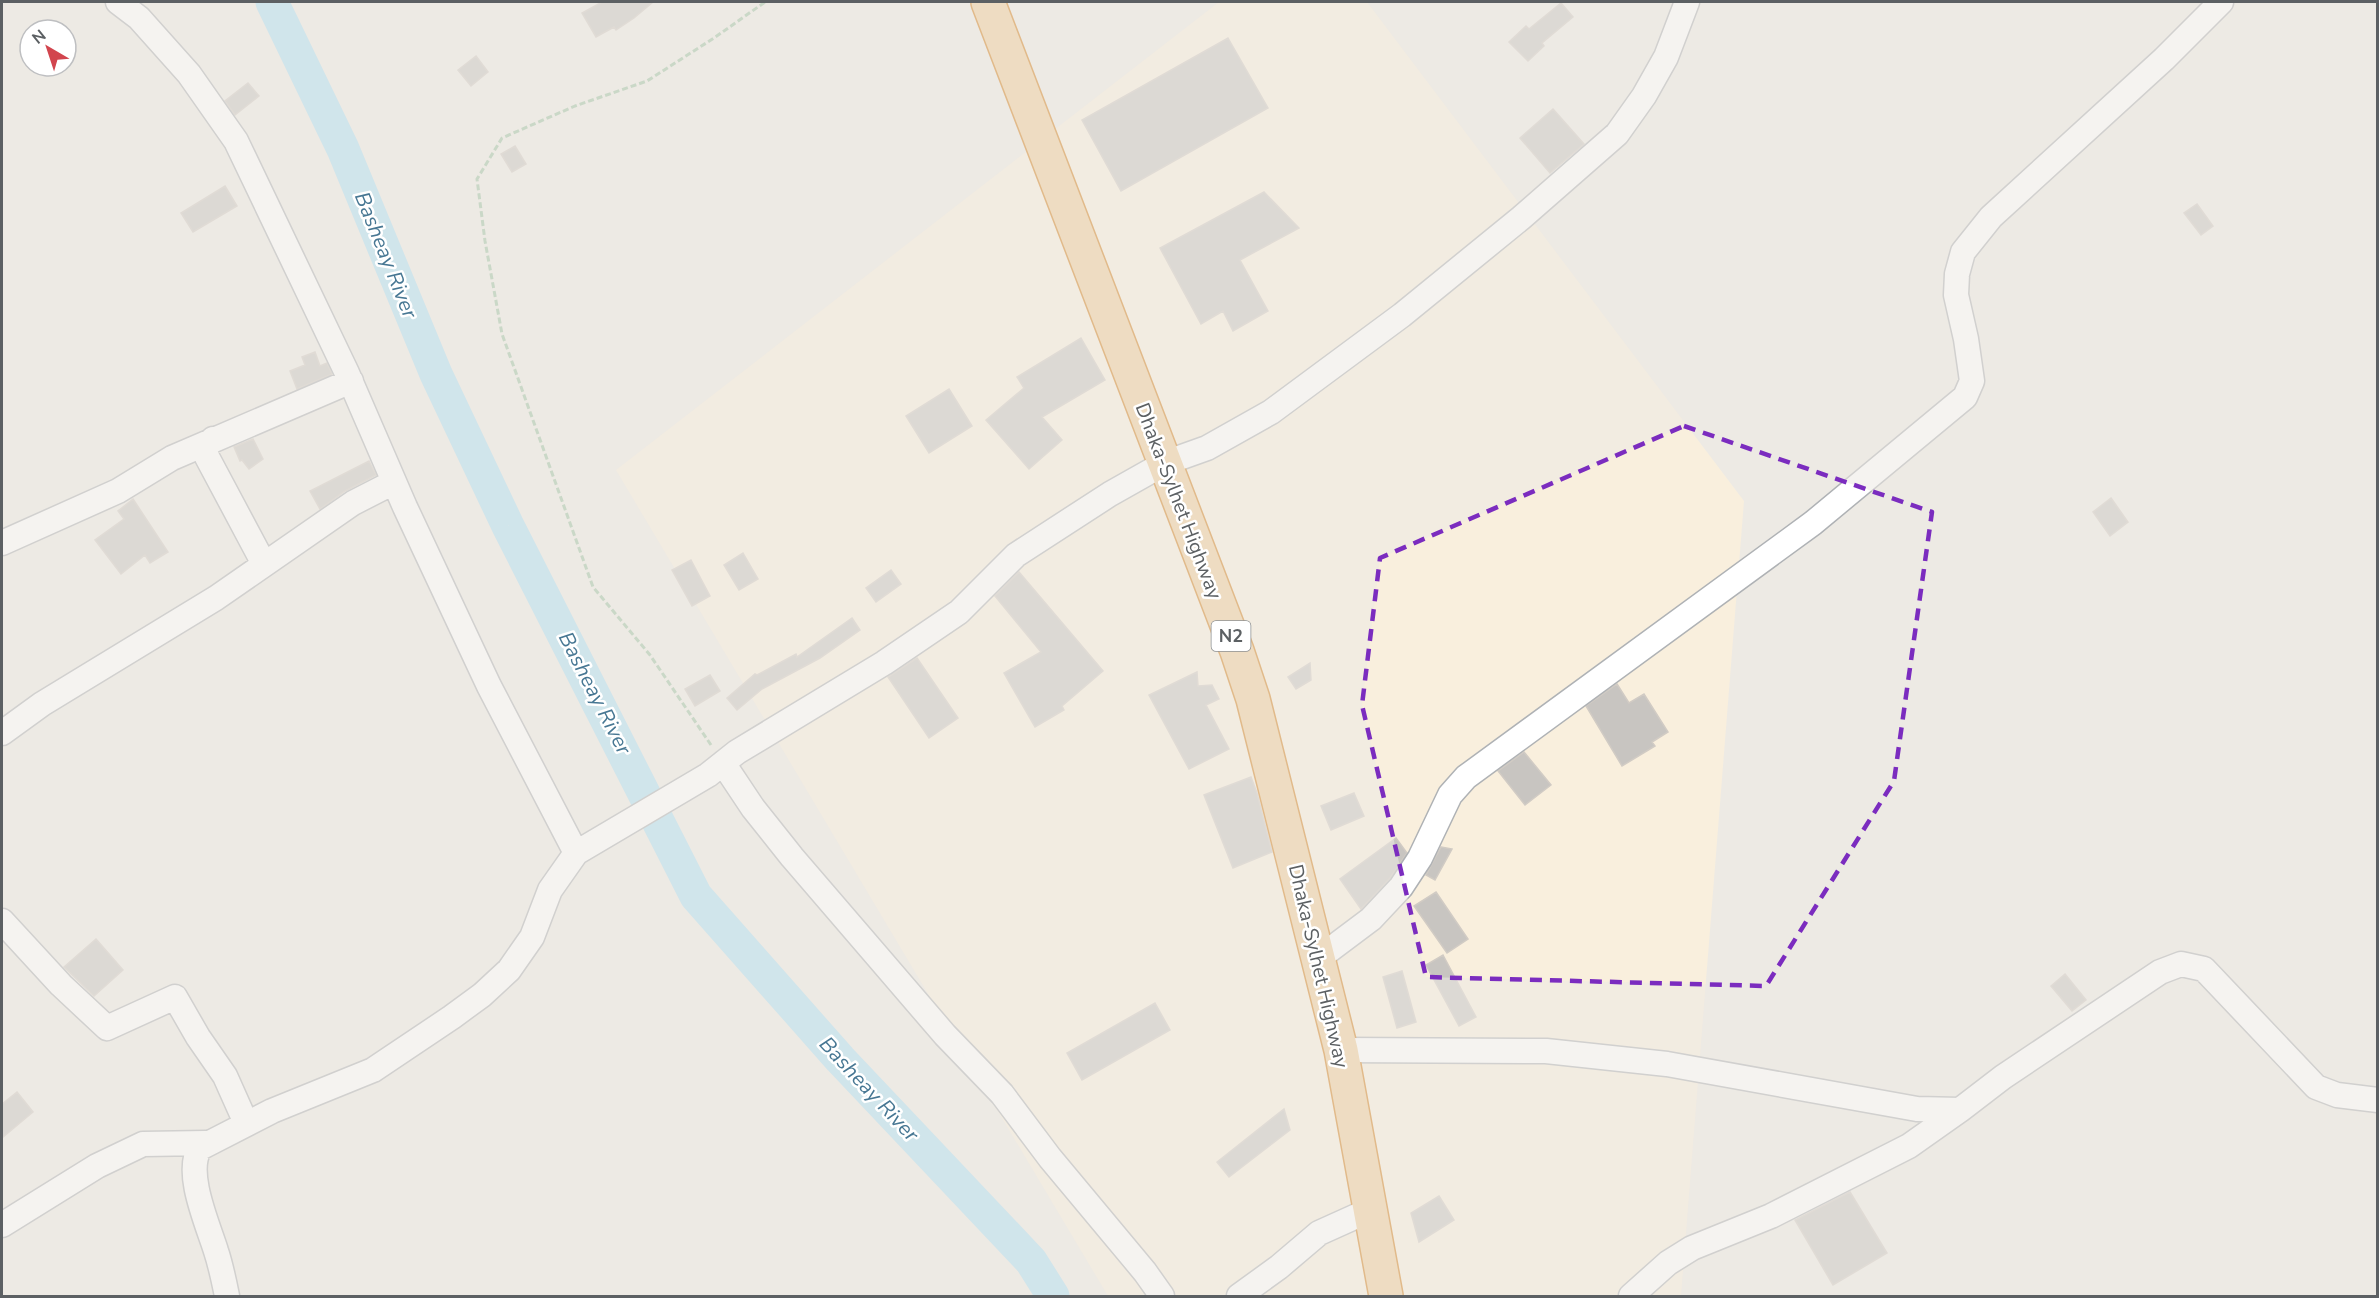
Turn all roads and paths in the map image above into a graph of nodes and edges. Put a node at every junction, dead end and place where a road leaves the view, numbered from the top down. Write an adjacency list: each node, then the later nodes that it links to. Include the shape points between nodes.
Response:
1 (118, 2): 6 (street, via 139,18 189,74 236,141)
2 (765, 2): 13 (path, via 647,81 575,106 502,138 477,179 502,334 593,587 650,654 687,712)
3 (988, 2): 8 (highway, Dhaka-Sylhet Highway / N2)
4 (1687, 2): 8 (street, via 1666,57 1617,134 1448,279 1270,412 1207,448)
5 (2222, 2): 16 (street, via 1991,217 1964,252 1956,295 1972,381 1965,397 1813,523 1466,777 1450,795 1420,858 1401,887 1371,919)
6 (351, 381): 7 (street); 9 (street)
7 (213, 439): 10 (street, via 118,490); 11 (street, via 204,451)
8 (1165, 463): 13 (street, via 1016,555 959,612); 16 (highway, Dhaka-Sylhet Highway / N2, via 1253,699)
9 (394, 482): 11 (street, via 353,503); 14 (street, via 489,686)
10 (2, 543)
11 (264, 564): 12 (street)
12 (2, 733)
13 (715, 769): 14 (street); 25 (street, via 753,808 945,1035 1002,1094)
14 (576, 853): 20 (street, via 550,890 532,937 509,970 482,995 373,1070)
15 (2, 921): 20 (street, via 107,1028 175,997 225,1076)
16 (1319, 958): 17 (highway, Dhaka-Sylhet Highway / N2)
17 (1341, 1050): 19 (street, via 1546,1051 1667,1064 1917,1108); 22 (highway, Dhaka-Sylhet Highway / N2)
18 (2378, 1100): 19 (street, via 2337,1095 2316,1087 2204,969 2181,963 2160,972)
19 (1960, 1110): 28 (street, via 1909,1146 1771,1216 1692,1248 1668,1263)
20 (246, 1123): 21 (street)
21 (206, 1143): 23 (street, via 143,1144 98,1166); 24 (street, via 196,1154 199,1199)
22 (1370, 1210): 26 (street, via 1319,1233); 27 (highway, Dhaka-Sylhet Highway / N2)
23 (2, 1225)
24 (227, 1296)
25 (1162, 1296)
26 (1239, 1296)
27 (1386, 1296)
28 (1631, 1296)

